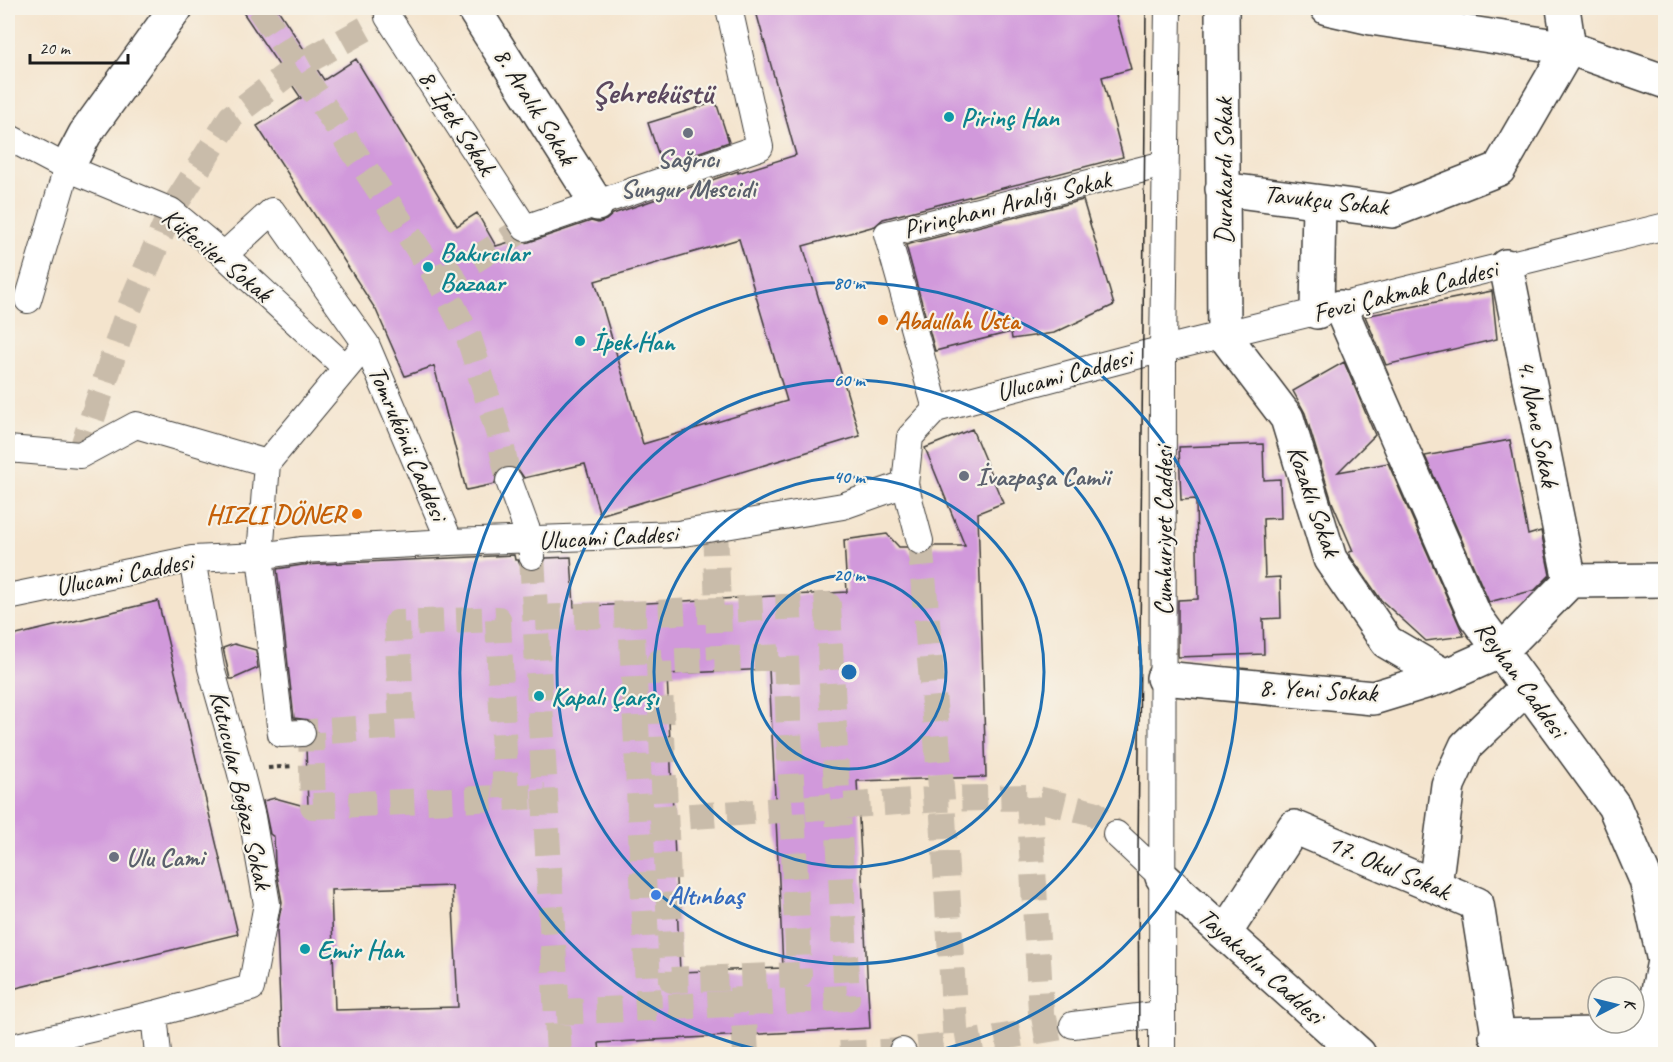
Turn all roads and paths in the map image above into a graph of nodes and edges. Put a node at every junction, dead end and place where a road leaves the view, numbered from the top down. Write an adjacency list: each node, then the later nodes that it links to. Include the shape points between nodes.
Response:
1 (176, 8): 13 (street, via 91,126)
2 (473, 8): 16 (street, 8. Aralık Sokak)
3 (729, 8): 16 (street, via 760,147)
4 (1167, 8): 12 (street, Cumhuriyet Caddesi)
5 (1222, 8): 14 (street, Durakardı Sokak)
6 (1327, 8): 9 (street)
7 (1563, 8): 9 (street)
8 (388, 17): 16 (street, 8. İpek Sokak, via 525,228)
9 (1569, 48): 10 (street); 15 (street, Tavukçu Sokak, via 1498,169 1392,211)
10 (1665, 82)
11 (8, 137): 13 (street, Küfeciler Sokak)
12 (1164, 164): 24 (street, Cumhuriyet Caddesi); 26 (street, Pirinçhanı Aralığı Sokak, via 887,234)
13 (67, 168): 18 (street, Küfeciler Sokak, via 171,211); 20 (street)
14 (1222, 189): 15 (street, Tavukçu Sokak); 22 (street, Durakardı Sokak)
15 (1319, 202): 21 (street)
16 (597, 204)
17 (1665, 226): 19 (street, Fevzi Çakmak Caddesi)
18 (224, 255): 23 (street, Tomrukönü Caddesi, via 272,211); 25 (street, Küfeciler Sokak)
19 (1506, 266): 21 (street, Fevzi Çakmak Caddesi); 37 (street, 4. Nane Sokak)
20 (28, 300)
21 (1328, 310): 22 (street, Fevzi Çakmak Caddesi); 39 (street, Reyhan Caddesi, via 1475,616)
22 (1224, 335): 24 (street, Fevzi Çakmak Caddesi); 40 (street, Kozaklı Sokak, via 1287,418 1330,559 1388,642)
23 (366, 344): 25 (street, Tomrukönü Caddesi); 32 (street, Tomrukönü Caddesi)
24 (1153, 352): 26 (street, Ulucami Caddesi); 41 (street, Cumhuriyet Caddesi)
25 (346, 368): 28 (street, Tomrukönü Caddesi)
26 (936, 409): 30 (street, via 910,437)
27 (8, 449): 28 (street, via 80,455 136,425)
28 (267, 462): 34 (street)
29 (509, 481): 33 (street)
30 (905, 484): 31 (street); 33 (street, Ulucami Caddesi, via 843,506 678,534)
31 (920, 541)
32 (450, 542): 33 (street, Ulucami Caddesi); 34 (street, Ulucami Caddesi)
33 (532, 549)
34 (260, 556): 35 (street, Ulucami Caddesi); 43 (street, via 281,734)
35 (192, 559): 38 (street, Ulucami Caddesi); 45 (street, Kutucular Boğazı Sokak, via 211,668)
36 (1665, 580): 37 (street)
37 (1570, 581): 39 (street)
38 (8, 597)
39 (1501, 651): 40 (street, 8. Yeni Sokak); 42 (street, Reyhan Caddesi)
40 (1445, 676): 41 (street, 8. Yeni Sokak, via 1373,698)
41 (1163, 678): 47 (street, Cumhuriyet Caddesi)
42 (1527, 687): 48 (street, via 1466,746 1448,785); 53 (street, Reyhan Caddesi, via 1614,806 1646,880 1664,961)
43 (302, 733)
44 (295, 765): 45 (path)
45 (240, 770): 50 (street, Kutucular Boğazı Sokak, via 267,904 251,988)
46 (1116, 834): 47 (street)
47 (1162, 877): 49 (street, Tayakadın Caddesi); 51 (street, Cumhuriyet Caddesi)
48 (1435, 886): 49 (street, 17. Okul Sokak, via 1294,827); 54 (street, 17. Okul Sokak, via 1477,904)
49 (1225, 933): 58 (street, Tayakadın Caddesi)
50 (154, 1014): 55 (street, via 13,1047); 56 (street)
51 (1162, 1014): 52 (street); 57 (street, Cumhuriyet Caddesi)
52 (1073, 1025)
53 (1648, 1044): 54 (street, 17. Okul Sokak)
54 (1498, 1045)
55 (14, 1054)
56 (158, 1054)
57 (1162, 1054)
58 (1359, 1054)

